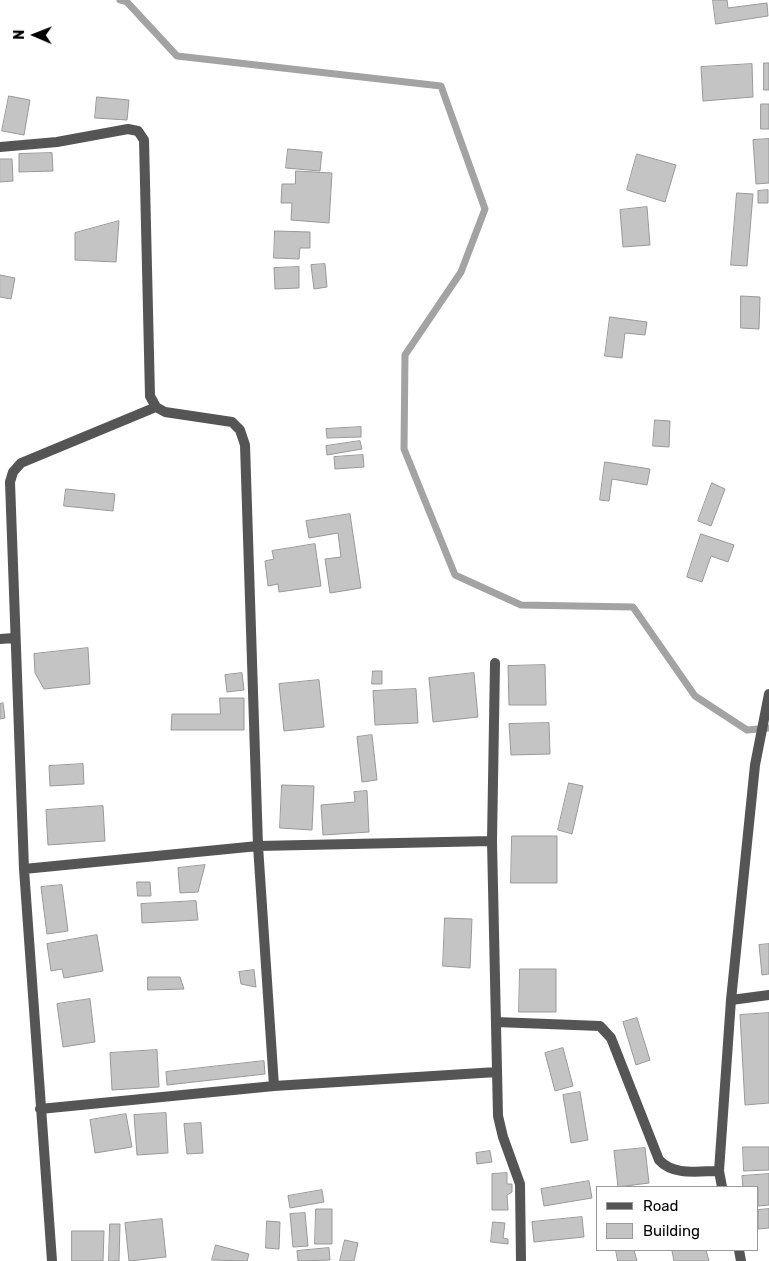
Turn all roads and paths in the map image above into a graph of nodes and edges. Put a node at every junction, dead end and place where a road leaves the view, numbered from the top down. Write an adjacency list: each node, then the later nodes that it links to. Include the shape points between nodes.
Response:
1 (0, 147): 2 (street, via 57,142 128,129 138,131 144,140 150,396)
2 (156, 406): 3 (street, via 21,463 13,472 10,482); 8 (street, via 165,412 232,422 240,430 246,446)
3 (14, 638): 4 (street); 9 (street)
4 (0, 639)
5 (495, 663): 7 (street)
6 (769, 694): 11 (street, via 755,765)
7 (492, 841): 8 (street); 12 (street)
8 (258, 846): 9 (street); 14 (street)
9 (24, 869): 15 (street)
10 (769, 995): 11 (street)
11 (732, 1000): 16 (street)
12 (496, 1022): 13 (street); 16 (street, via 600,1026 611,1038 659,1160 676,1170)
13 (497, 1072): 14 (street); 19 (street, via 501,1130 520,1184)
14 (274, 1086): 15 (street)
15 (40, 1109): 18 (street)
16 (719, 1171): 17 (street)
17 (722, 1186)
18 (52, 1261)
19 (521, 1261)

